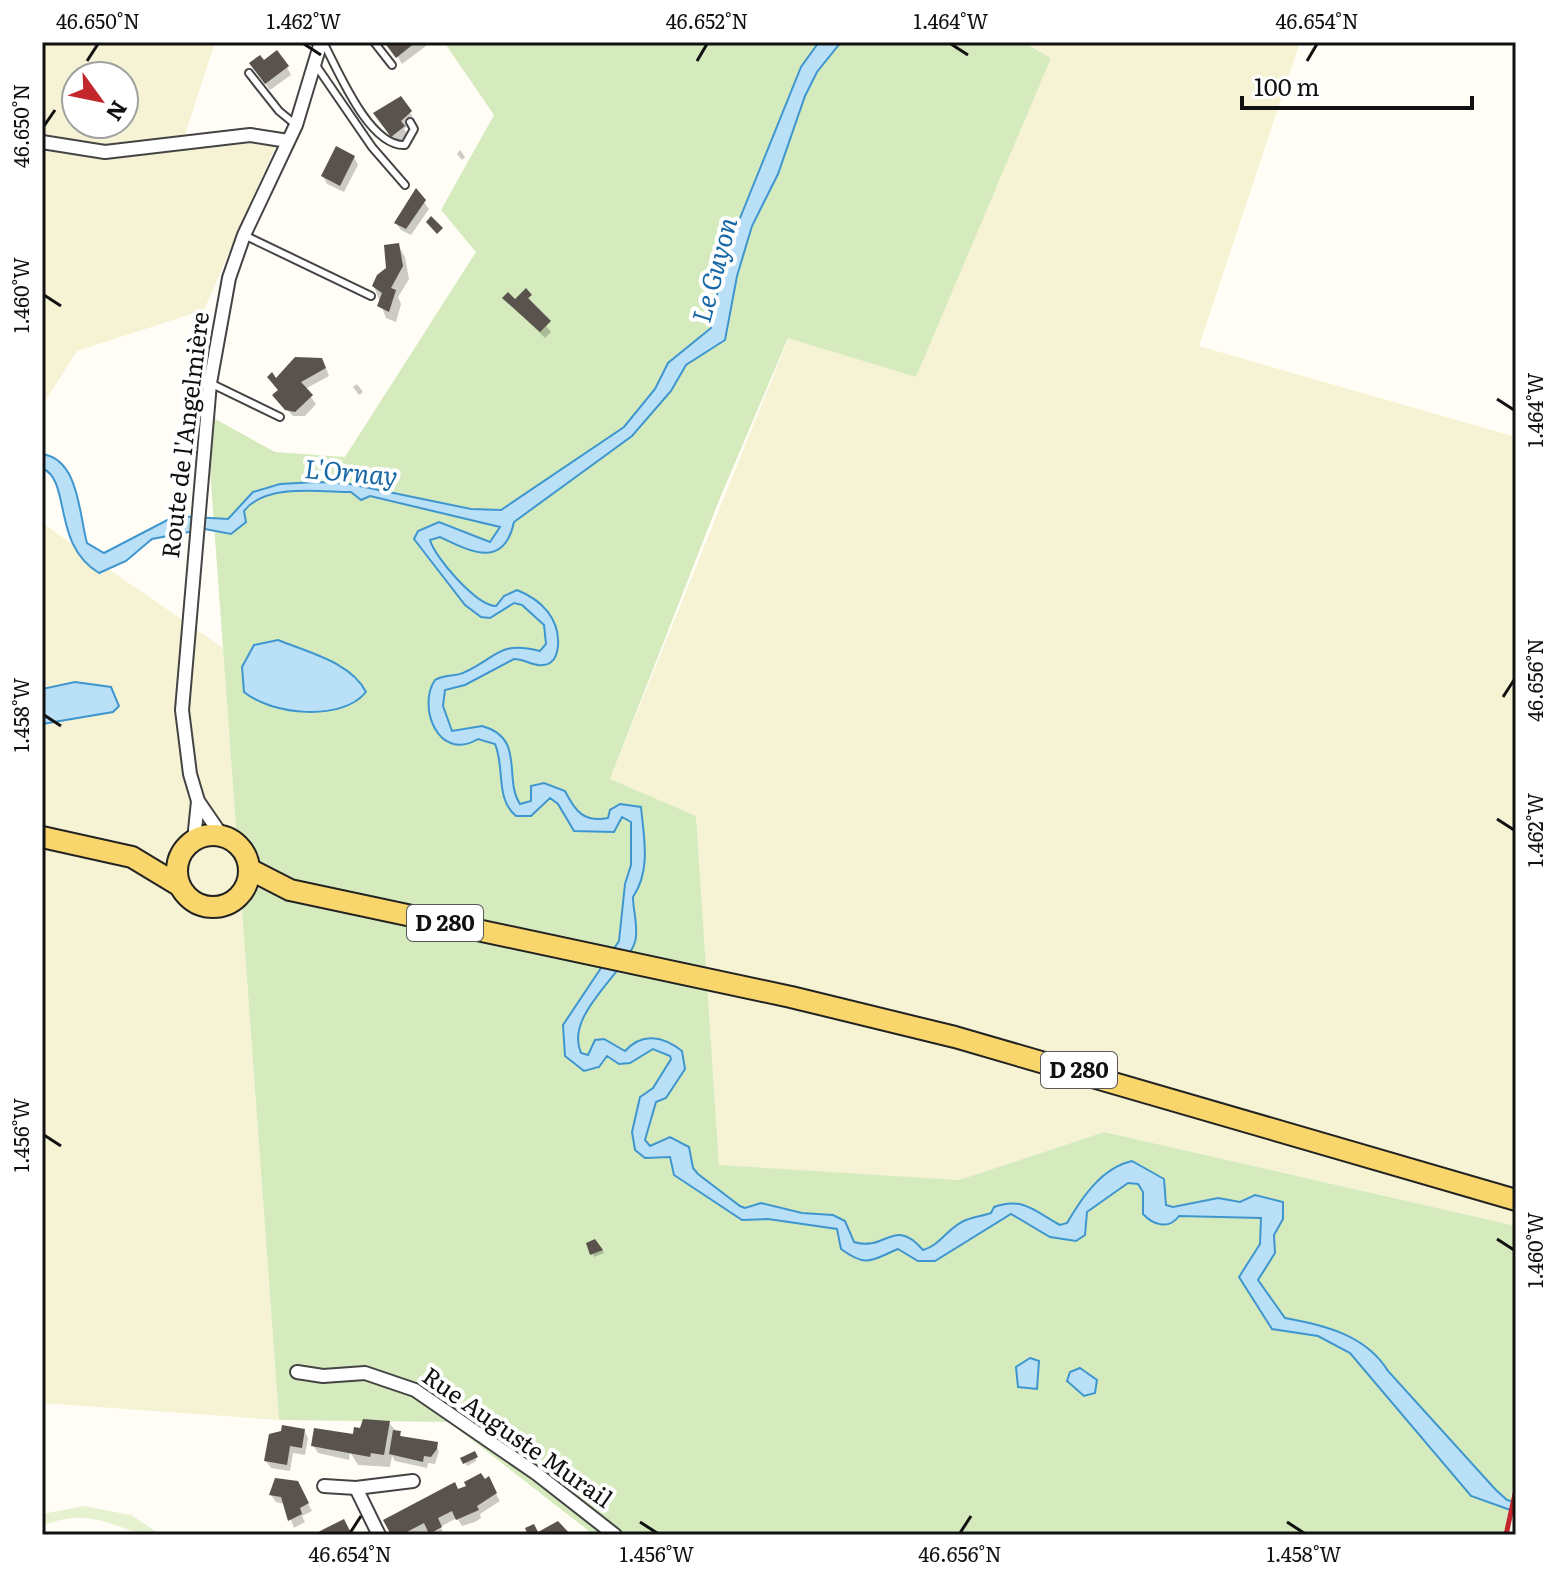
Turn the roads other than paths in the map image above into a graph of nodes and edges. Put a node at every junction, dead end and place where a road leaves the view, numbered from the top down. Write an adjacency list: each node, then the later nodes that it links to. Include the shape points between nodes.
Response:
1 (322, 42): 3 (street, Route de l'Angelmière); 6 (lane, via 377,134 393,146 405,145 414,129)
2 (374, 42): 4 (lane)
3 (315, 64): 7 (street, Route de l'Angelmière); 10 (lane)
4 (392, 65)
5 (249, 73): 7 (lane)
6 (410, 122)
7 (296, 125): 8 (street, Route de l'Angelmière)
8 (288, 141): 9 (street, via 250,135 105,152); 11 (street, Route de l'Angelmière)
9 (42, 142)
10 (405, 185)
11 (244, 235): 12 (lane); 13 (street, Route de l'Angelmière, via 229,278)
12 (371, 296)
13 (210, 383): 14 (lane); 15 (street, Route de l'Angelmière, via 182,710)
14 (280, 417)
15 (198, 801): 16 (street, Route de l'Angelmière); 18 (street, Route de l'Angelmière)
16 (222, 836): 18 (main road); 20 (main road, via 241,848)
17 (42, 837): 19 (main road)
18 (189, 845): 19 (main road); 21 (main road, via 177,868)
19 (132, 857): 21 (main road)
20 (249, 869): 22 (main road, D 280); 23 (main road)
21 (180, 886): 23 (main road, via 204,906 226,905)
22 (290, 890): 23 (main road, D 280); 24 (main road, D 280, via 791,997 1079,1070)
23 (239, 896)
24 (1516, 1200)
25 (297, 1372): 30 (street, Rue Auguste Murail, via 365,1373 415,1390)
26 (413, 1481): 28 (street)
27 (324, 1486): 28 (street)
28 (356, 1488): 29 (street)
29 (379, 1535)
30 (615, 1535)

